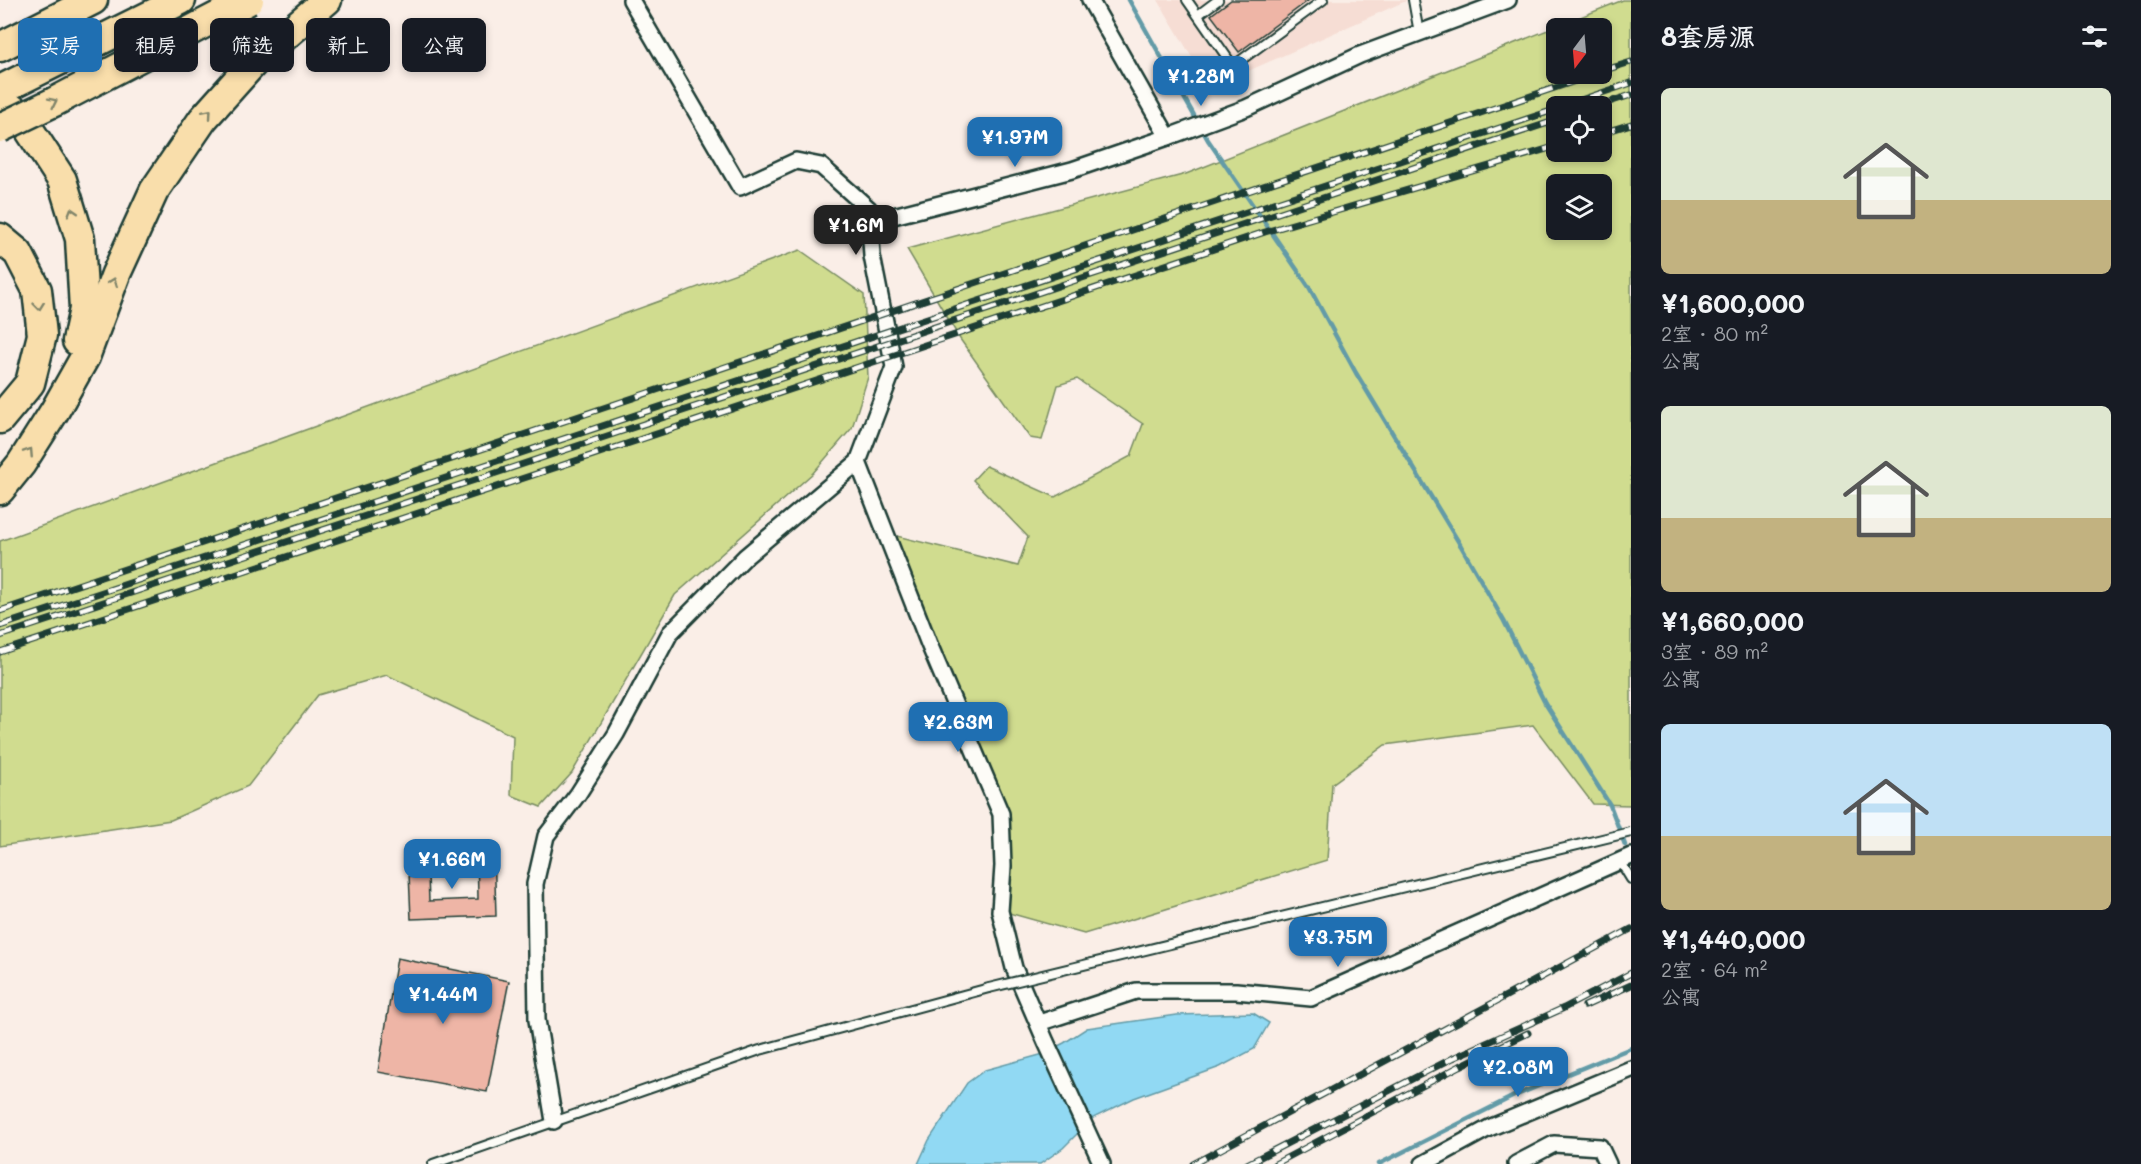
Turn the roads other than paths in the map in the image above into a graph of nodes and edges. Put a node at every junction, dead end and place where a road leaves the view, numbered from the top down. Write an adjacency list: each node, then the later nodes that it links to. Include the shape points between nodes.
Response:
1 (93, 0): 14 (highway)
2 (181, 0): 15 (highway)
3 (249, 0): 17 (highway, one-way to 3, bridge)
4 (327, 0): 21 (highway, one-way to 4, via 85,357 116,274 154,191 202,120 254,62)
5 (631, 0): 19 (street, via 740,187 796,161 821,166 869,209)
6 (1090, 0): 18 (street)
7 (1187, 0): 12 (lane)
8 (1218, 0): 12 (lane)
9 (1323, 0): 12 (lane, via 1233,66)
10 (1413, 0): 13 (lane)
11 (1508, 0): 13 (street)
12 (1198, 15)
13 (1419, 33): 18 (street, via 1360,55 1246,108)
14 (0, 47)
15 (0, 90)
16 (0, 99): 21 (highway, one-way to 16, via 84,309 80,239 62,180 19,114)
17 (0, 128)
18 (1168, 137): 19 (street, via 1072,170)
19 (870, 222): 23 (street, via 872,256 894,367)
20 (0, 238): 22 (highway, one-way to 22, via 18,253 37,290 42,335 30,383)
21 (54, 411): 24 (highway, one-way to 21)
22 (0, 419)
23 (858, 462): 28 (street, via 1001,814 1000,911 1014,968); 30 (street, via 746,557 670,633 616,734 546,836 535,884 537,1020)
24 (0, 490)
25 (1631, 832): 30 (lane, bridge, via 989,988 760,1050)
26 (1625, 858): 27 (lane); 28 (street, via 1311,998 1236,991 1136,991)
27 (1631, 879)
28 (1039, 1023): 32 (street)
29 (1631, 1069): 33 (street, via 1489,1128)
30 (554, 1121): 31 (lane)
31 (433, 1164)
32 (1102, 1164)
33 (1423, 1164)
34 (1516, 1164): 35 (street, via 1554,1144 1600,1147)
35 (1608, 1164)

